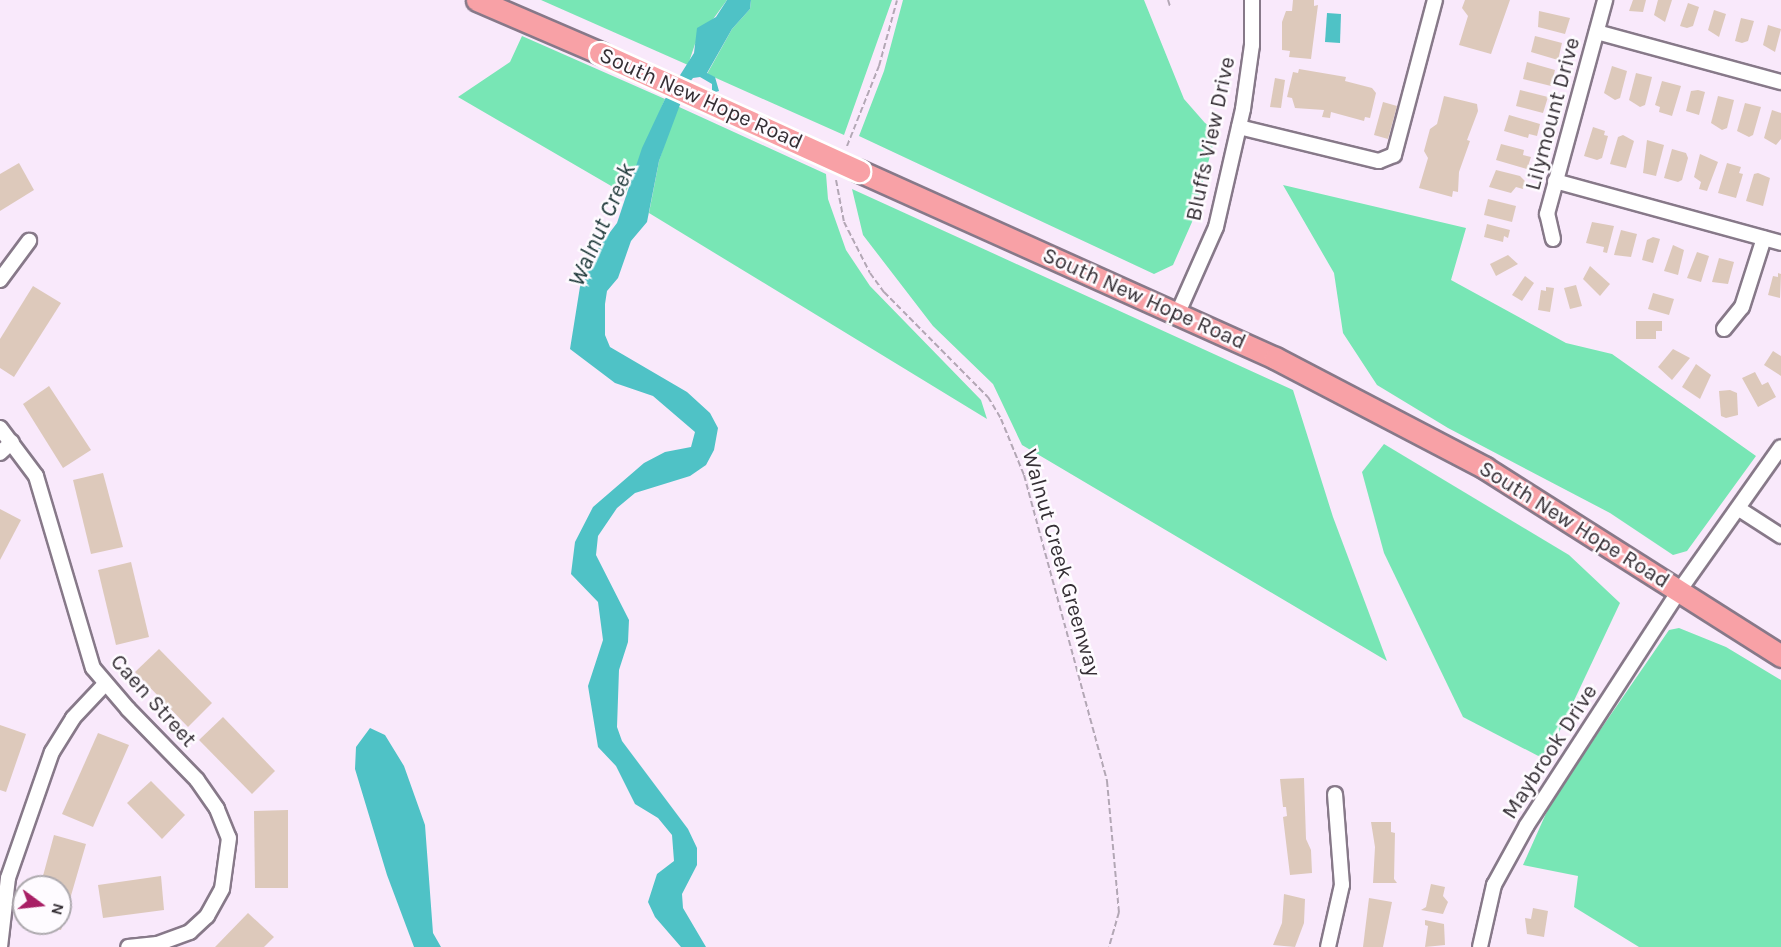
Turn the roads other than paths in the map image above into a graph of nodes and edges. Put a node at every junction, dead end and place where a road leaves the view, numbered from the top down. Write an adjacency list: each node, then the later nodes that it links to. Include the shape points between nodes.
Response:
1 (477, 0): 14 (main road, South New Hope Road, bridge)
2 (1252, 0): 7 (street, Bluffs View Drive, via 1252,45)
3 (1435, 0): 7 (street, via 1394,154 1379,161)
4 (1605, 0): 5 (street, Lilymount Drive)
5 (1597, 32): 6 (street); 8 (street, Lilymount Drive)
6 (1781, 82)
7 (1239, 127): 14 (street, Bluffs View Drive, via 1216,227)
8 (1555, 181): 9 (street); 10 (street, Lilymount Drive, via 1547,214)
9 (1764, 238): 12 (street); 15 (street, via 1742,307)
10 (1553, 239)
11 (29, 241): 13 (street)
12 (1781, 243)
13 (0, 280)
14 (1177, 315): 22 (main road, South New Hope Road, via 1275,358 1485,468)
15 (1724, 328)
16 (0, 428): 17 (street, Caen Street)
17 (12, 442): 19 (street); 24 (street, Caen Street, via 36,476 86,649)
18 (1781, 447): 20 (street, Maybrook Drive)
19 (0, 453)
20 (1739, 509): 21 (street); 22 (street, Maybrook Drive)
21 (1781, 536)
22 (1679, 591): 23 (main road, South New Hope Road); 29 (street, Maybrook Drive, via 1504,864 1488,902)
23 (1781, 656)
24 (105, 684): 26 (street, via 73,718 52,752 8,878); 27 (street, Caen Street, via 197,780 218,809 229,838 222,889 207,916 190,932 157,944)
25 (1335, 794): 28 (street, via 1342,885)
26 (0, 947)
27 (128, 947)
28 (1328, 947)
29 (1480, 947)

